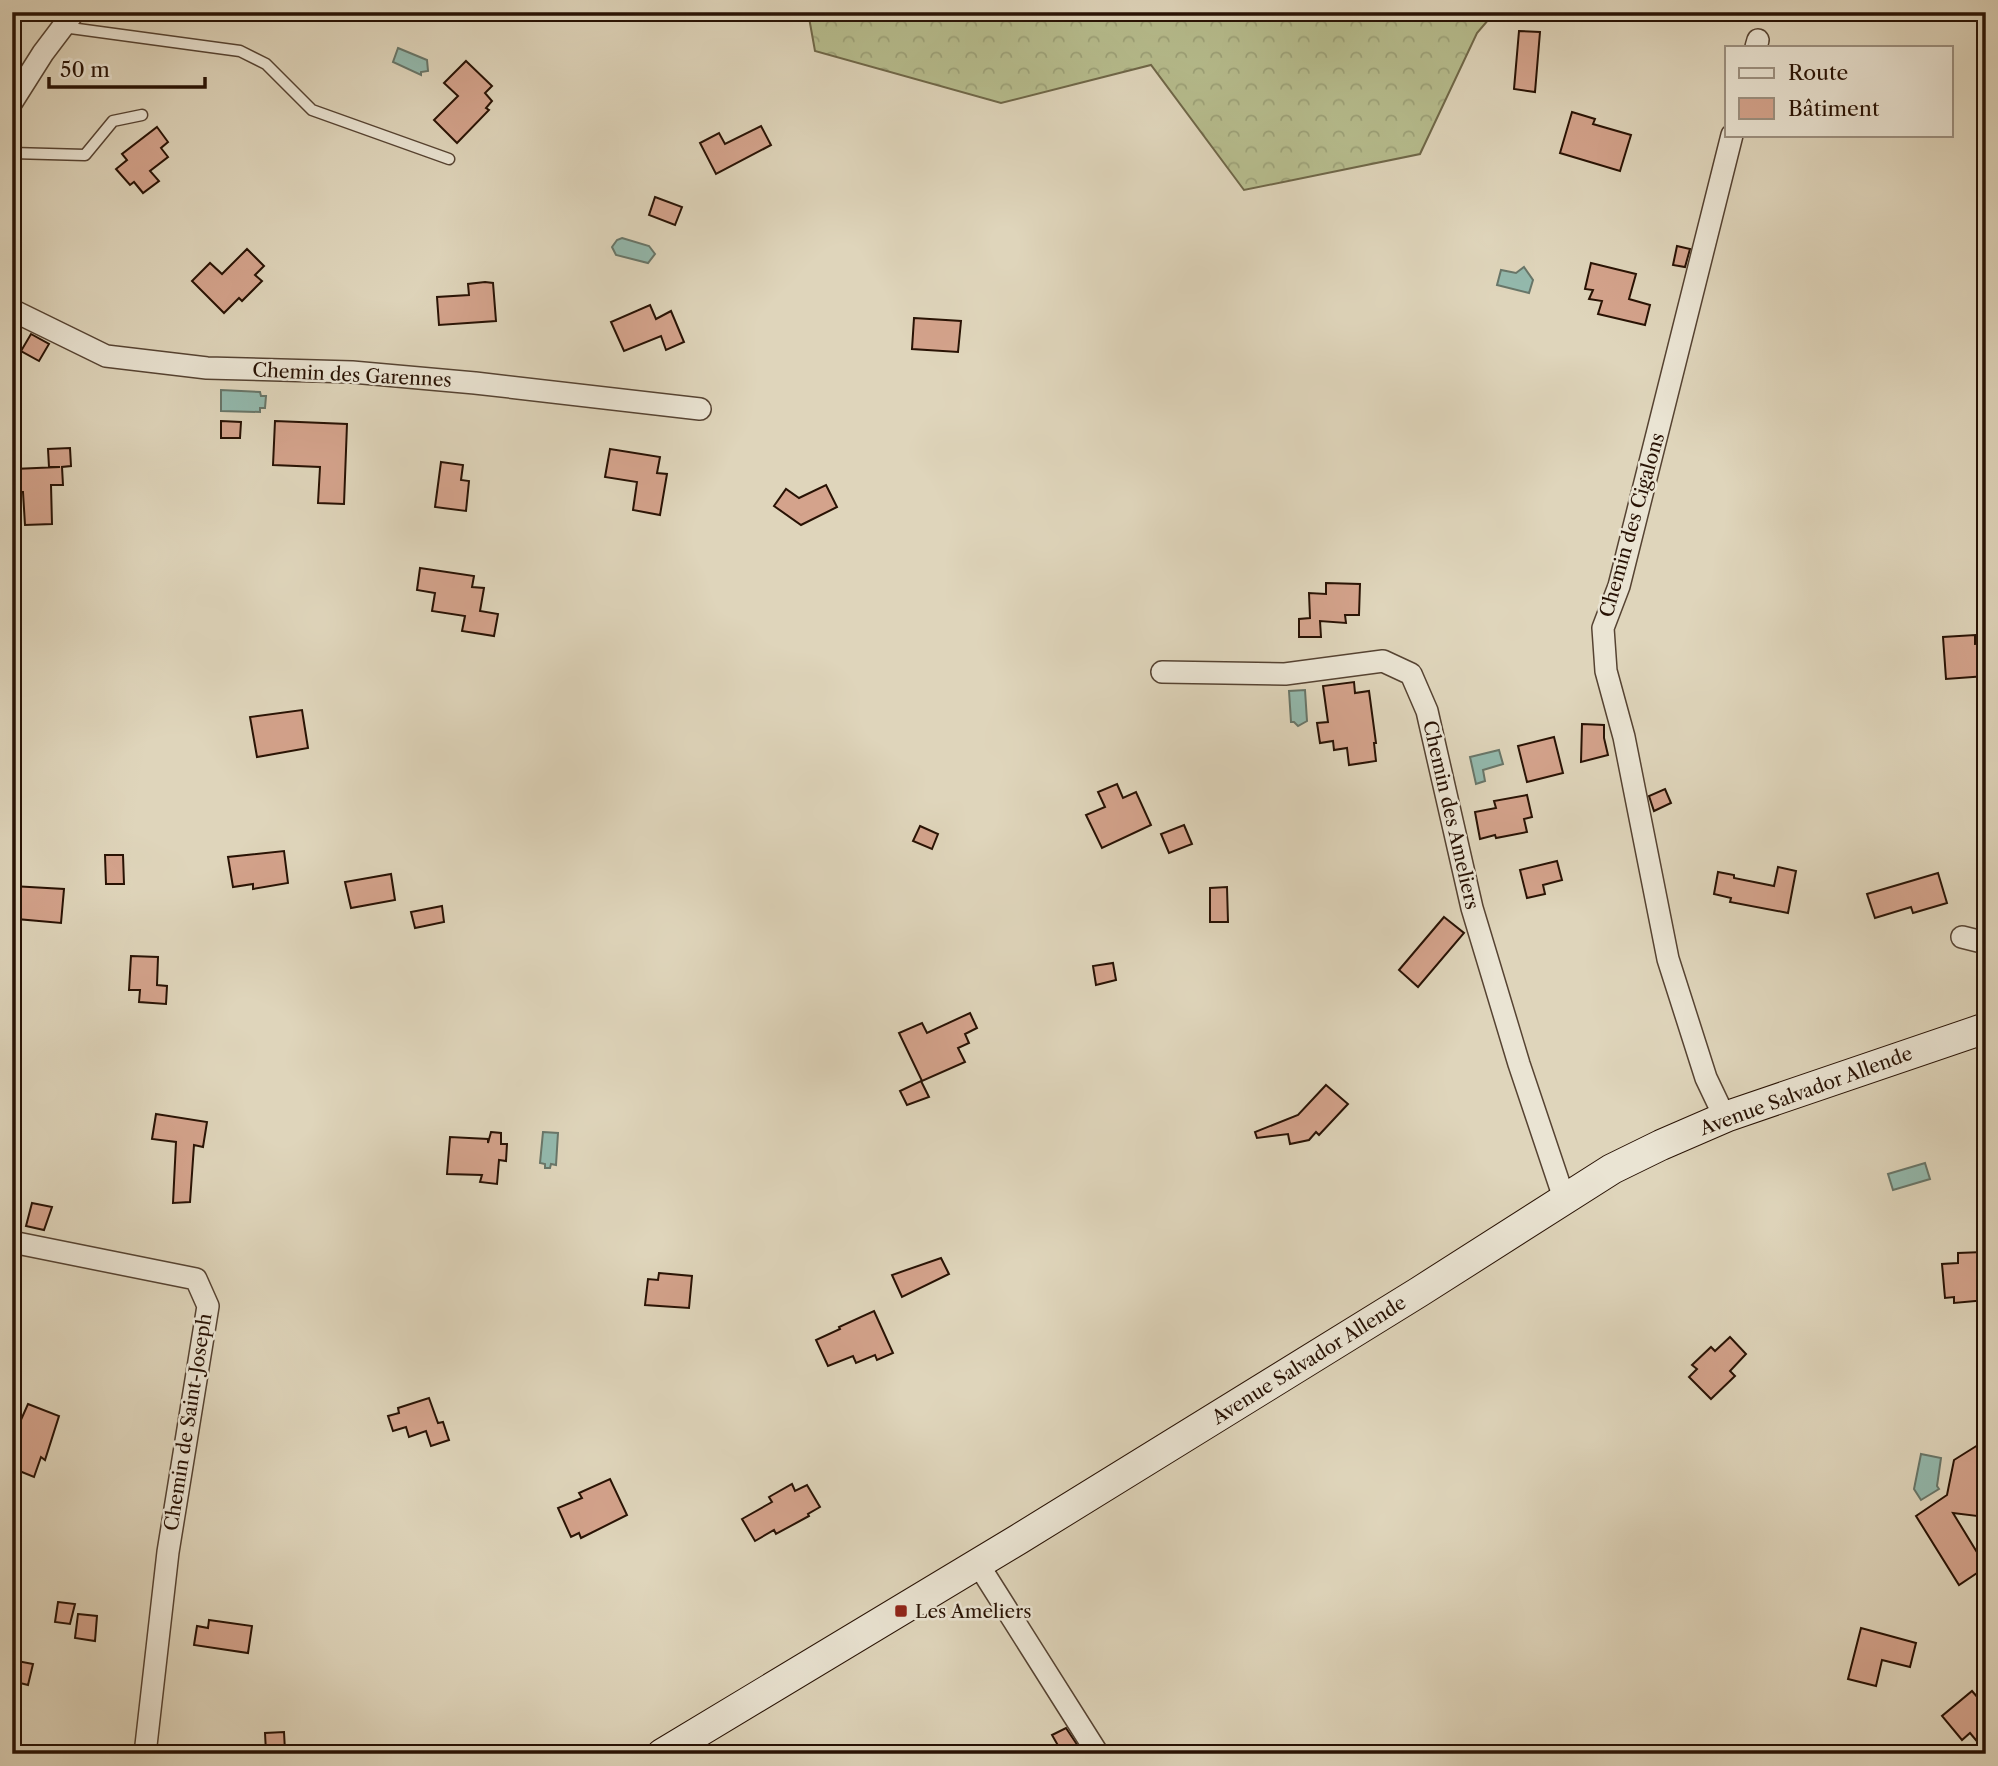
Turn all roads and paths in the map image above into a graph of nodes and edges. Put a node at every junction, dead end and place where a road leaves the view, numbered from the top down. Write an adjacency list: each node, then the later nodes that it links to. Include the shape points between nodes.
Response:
1 (69, 20): 2 (street); 6 (lane, via 240,51 266,64 312,110)
2 (12, 102)
3 (142, 115): 5 (lane, via 113,121 85,155)
4 (1732, 136): 13 (street, Chemin des Cigalons, via 1619,586 1603,628 1606,671 1624,737 1668,959 1706,1078)
5 (12, 153)
6 (449, 159)
7 (12, 310): 8 (street, Chemin des Garennes, via 106,356 207,368 352,372)
8 (700, 409)
9 (1162, 672): 14 (street, Chemin des Ameliers, via 1285,674 1383,661 1411,674 1427,711 1472,908)
10 (1962, 937): 11 (street)
11 (1986, 943)
12 (1986, 1028): 13 (main road, Avenue Salvador Allende)
13 (1725, 1118): 14 (main road, Avenue Salvador Allende, via 1612,1169)
14 (1564, 1198): 16 (main road, Avenue Salvador Allende)
15 (12, 1242): 17 (street, Chemin de Saint-Joseph, via 196,1279 208,1306 168,1552)
16 (978, 1564): 18 (main road, Avenue Salvador Allende); 19 (street)
17 (145, 1754)
18 (662, 1754)
19 (1098, 1754)

